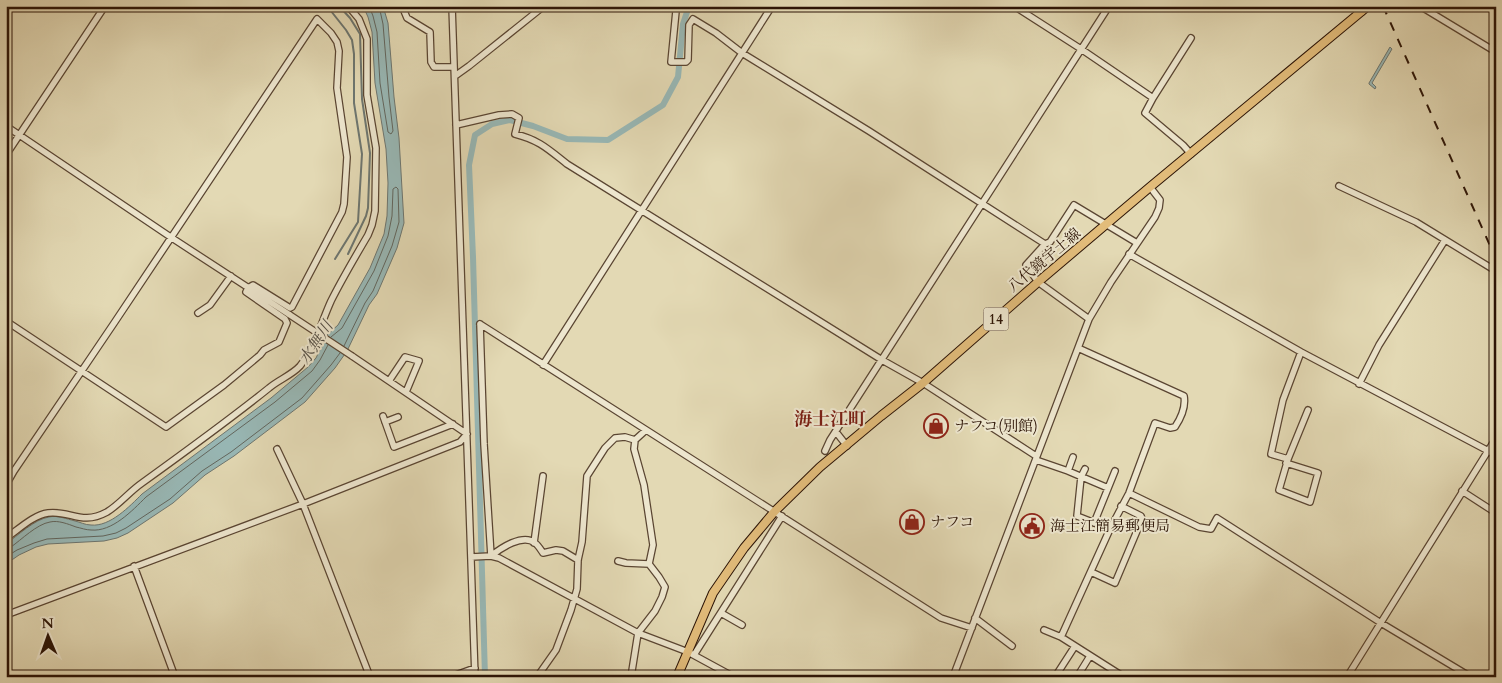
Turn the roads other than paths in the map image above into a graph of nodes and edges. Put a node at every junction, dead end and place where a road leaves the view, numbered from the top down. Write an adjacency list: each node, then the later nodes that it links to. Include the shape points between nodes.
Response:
1 (105, 6): 22 (street)
2 (348, 6): 83 (street, via 359,19 366,39 367,95 376,148 375,211 368,235 331,302 310,350 299,367 108,511 84,518 46,513)
3 (402, 6): 17 (street, via 407,18 430,32 434,67)
4 (452, 6): 17 (street)
5 (544, 6): 18 (street)
6 (679, 6): 16 (street, via 671,62 688,60 689,25 693,19)
7 (772, 6): 16 (street)
8 (1014, 6): 14 (street)
9 (1109, 6): 14 (street)
10 (1353, 6): 12 (street)
11 (1420, 6): 15 (street)
12 (1365, 9): 23 (main road, 八代鏡宇土線 / 14)
13 (1191, 38): 19 (street)
14 (1081, 49): 19 (street); 27 (street)
15 (1496, 52)
16 (742, 53): 27 (street); 28 (street)
17 (454, 67): 18 (street)
18 (455, 76): 20 (street)
19 (1153, 98): 23 (street, via 1145,113)
20 (456, 125): 28 (street, via 512,114 519,118 515,134 540,143); 56 (street)
21 (6, 126): 22 (street)
22 (20, 135): 24 (street); 30 (street)
23 (1191, 154): 26 (main road, 八代鏡宇土線 / 14)
24 (6, 155)
25 (1339, 186): 31 (street, via 1416,222)
26 (1150, 187): 29 (main road, 八代鏡宇土線 / 14); 32 (street, via 1160,200 1159,208)
27 (982, 204): 33 (street); 44 (street)
28 (642, 209): 44 (street); 45 (street)
29 (1106, 225): 32 (street); 33 (street, via 1074,204 1050,242); 37 (main road, 八代鏡宇土線 / 14)
30 (172, 238): 36 (street); 38 (street, via 318,19 337,42 339,51 337,88 347,157 342,212 292,307 253,285); 46 (street)
31 (1445, 240): 35 (street); 49 (street, via 1379,345)
32 (1137, 243): 34 (street)
33 (1045, 244): 37 (street, via 1026,265)
34 (1129, 254): 40 (street); 43 (street)
35 (1496, 271)
36 (231, 276): 38 (street); 39 (street, via 210,305)
37 (1038, 282): 40 (street); 48 (main road, 八代鏡宇土線 / 14)
38 (248, 288): 46 (street, via 246,292 285,319 287,323 279,342 264,350 166,428); 47 (street, bridge)
39 (198, 313)
40 (1090, 319): 42 (street)
41 (6, 321): 46 (street)
42 (1078, 348): 65 (street); 75 (street, via 1184,396 1185,407 1175,427 1155,423)
43 (1301, 352): 49 (street); 66 (street, via 1283,400 1271,454)
44 (882, 360): 48 (street); 55 (street)
45 (543, 365): 54 (street); 85 (street, via 480,324)
46 (82, 371): 72 (street)
47 (389, 381): 50 (street); 50 (street, via 405,357 419,362)
48 (923, 383): 59 (main road, 八代鏡宇土線 / 14); 65 (street)
49 (1359, 384): 62 (street)
50 (406, 392): 53 (street)
51 (1308, 410): 66 (street)
52 (398, 417): 53 (street, via 384,419 394,447)
53 (453, 424): 56 (street)
54 (646, 430): 58 (street); 78 (street)
55 (836, 432): 59 (street); 61 (street)
56 (467, 434): 76 (street, via 460,442); 86 (street)
57 (1496, 438): 62 (street)
58 (635, 440): 87 (street, via 615,438 587,476); 89 (street, via 634,449 644,485 653,545)
59 (847, 446): 78 (main road, 八代鏡宇土線 / 14)
60 (277, 449): 76 (street)
61 (825, 451)
62 (1488, 451): 63 (street); 74 (street)
63 (1496, 455)
64 (1073, 457): 68 (street)
65 (1036, 458): 68 (street); 95 (street)
66 (1287, 461): 66 (street, via 1318,473 1310,502 1278,490)
67 (1085, 469): 71 (street)
68 (1068, 471): 71 (street)
69 (1116, 471): 73 (street)
70 (543, 476): 84 (street)
71 (1081, 476): 73 (street); 81 (street, via 1077,516)
72 (6, 485)
73 (1108, 488): 81 (street)
74 (1462, 491): 79 (street); 96 (street)
75 (1129, 492): 77 (street); 96 (street, via 1200,528 1211,529 1217,518)
76 (303, 504): 90 (street); 108 (street)
77 (1121, 506): 82 (street); 91 (street, via 1142,519 1115,583)
78 (775, 511): 80 (street); 104 (main road, 八代鏡宇土線 / 14, via 744,548 714,593)
79 (1496, 513)
80 (782, 516): 93 (street); 98 (street, via 941,618)
81 (1094, 523): 82 (street)
82 (1110, 529): 91 (street)
83 (6, 538)
84 (534, 543): 85 (street, via 523,540); 87 (street, via 543,552 563,551)
85 (491, 556): 86 (street); 92 (street)
86 (471, 557): 106 (street)
87 (578, 560): 92 (street)
88 (618, 561): 89 (street)
89 (649, 564): 100 (street, via 664,588 655,611)
90 (134, 566): 94 (street); 107 (street)
91 (1091, 572): 101 (street)
92 (574, 598): 100 (street); 111 (street, via 556,650)
93 (721, 614): 97 (street); 104 (street)
94 (6, 615)
95 (975, 618): 98 (street); 102 (street)
96 (1381, 622): 119 (street); 120 (street)
97 (742, 625)
98 (972, 628): 115 (street)
99 (1044, 630): 101 (street)
100 (638, 633): 104 (street); 112 (street)
101 (1060, 637): 103 (street)
102 (1012, 646)
103 (1075, 646): 105 (street); 116 (street)
104 (691, 653): 113 (main road, 八代鏡宇土線 / 14); 114 (street)
105 (1090, 656): 117 (street); 118 (street)
106 (475, 668): 109 (street); 110 (street)
107 (175, 677)
108 (370, 677)
109 (450, 677)
110 (475, 677)
111 (537, 677)
112 (631, 677)
113 (677, 677)
114 (734, 677)
115 (953, 677)
116 (1055, 677)
117 (1077, 677)
118 (1124, 677)
119 (1347, 677)
120 (1471, 677)

